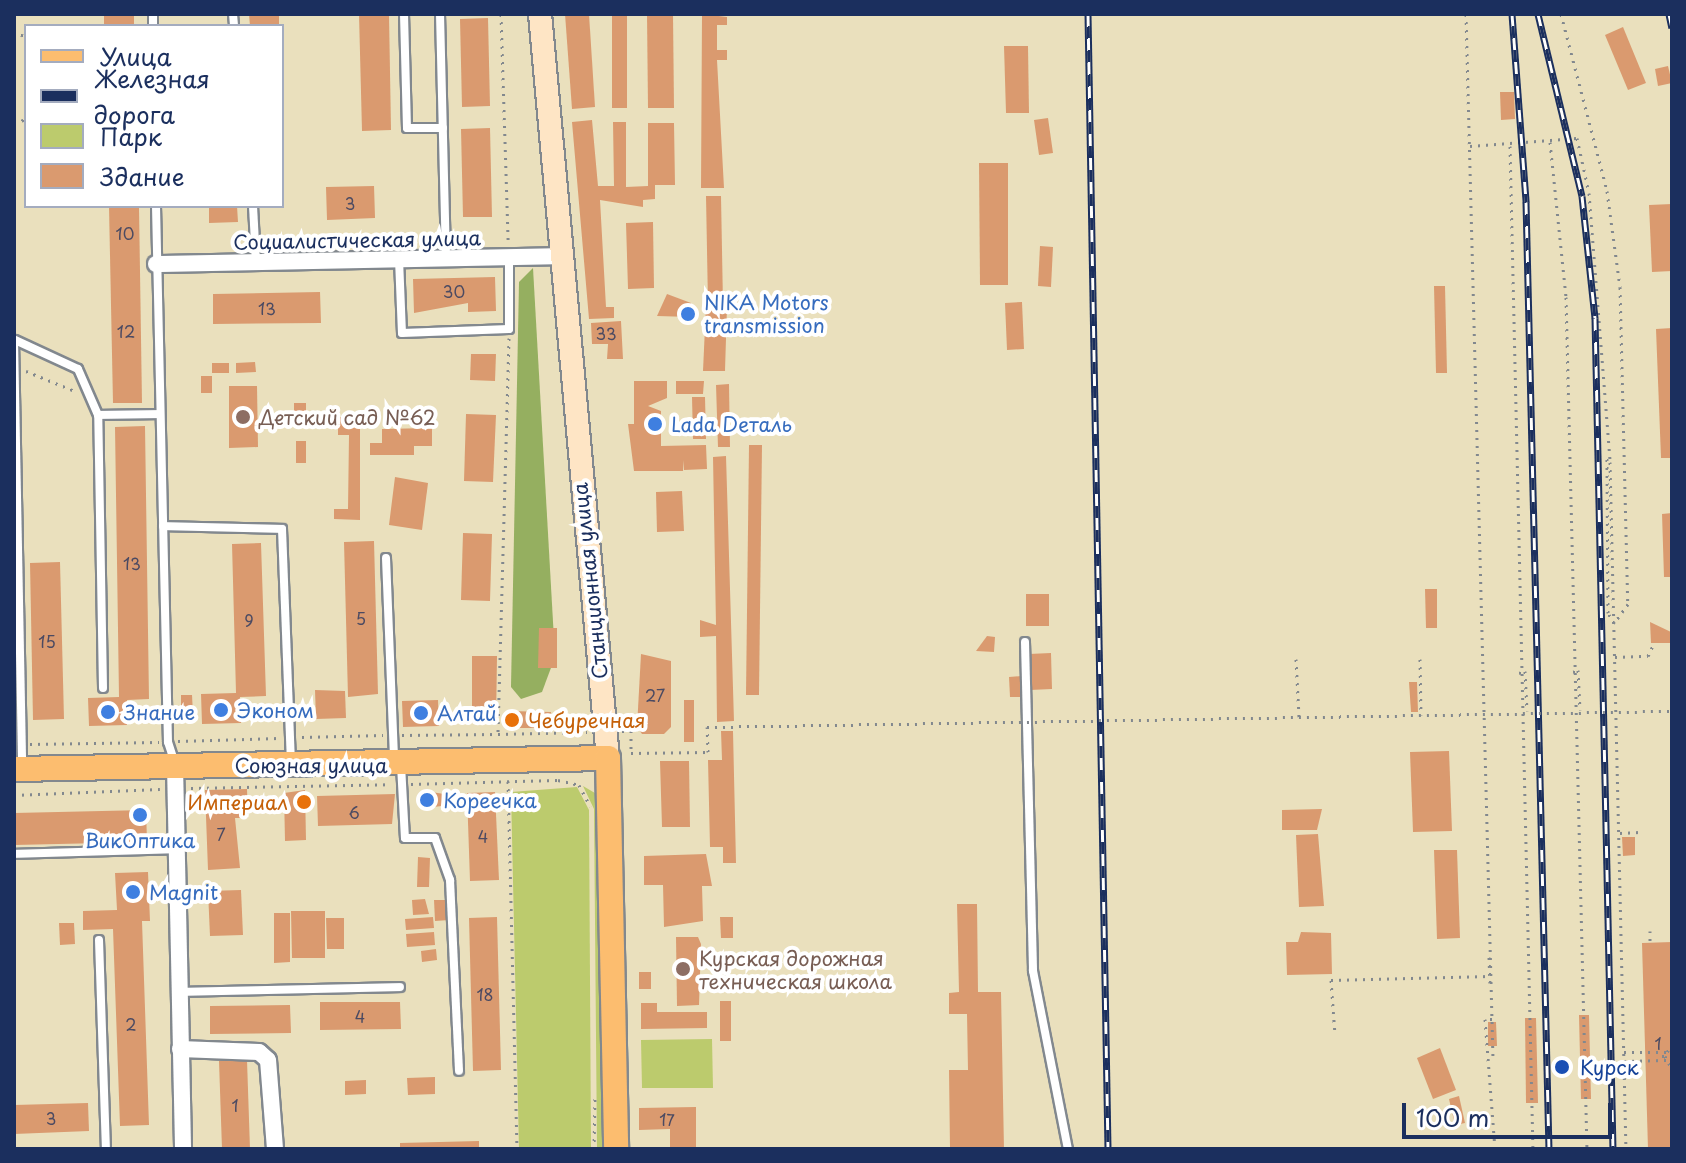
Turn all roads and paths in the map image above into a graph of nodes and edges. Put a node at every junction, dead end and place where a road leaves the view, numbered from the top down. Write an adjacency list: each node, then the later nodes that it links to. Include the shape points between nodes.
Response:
1 (404, 14): 7 (lane, via 407,128)
2 (440, 14): 7 (lane)
3 (501, 14): 14 (path)
4 (540, 14): 13 (main road, Станционная улица)
5 (1466, 14): 9 (path)
6 (1561, 14): 27 (path, via 1607,191 1620,287 1628,604)
7 (443, 128): 15 (lane)
8 (1550, 142): 10 (path); 27 (path, via 1577,138 1589,193); 33 (path, via 1566,297)
9 (1470, 146): 10 (path); 42 (path)
10 (1510, 146): 34 (path)
11 (156, 208): 18 (lane)
12 (253, 208): 17 (lane)
13 (559, 256): 14 (street, Социалистическая улица); 46 (main road, Станционная улица)
14 (509, 257): 15 (street, Социалистическая улица); 19 (lane)
15 (446, 258): 16 (street, Социалистическая улица)
16 (399, 259): 17 (street, Социалистическая улица); 19 (lane, via 402,333)
17 (256, 262): 18 (street, Социалистическая улица)
18 (156, 264): 23 (lane)
19 (509, 329): 47 (path)
20 (14, 340): 21 (lane); 22 (lane, via 78,369)
21 (15, 367): 22 (path); 51 (lane)
22 (94, 400): 24 (lane)
23 (160, 414): 24 (lane); 25 (lane)
24 (98, 415): 35 (lane)
25 (163, 526): 49 (lane, via 282,529); 50 (lane)
26 (386, 558): 48 (lane)
27 (1614, 623): 30 (path)
28 (1025, 642): 90 (lane, via 1033,971)
29 (1654, 643): 30 (path, via 1648,656)
30 (1615, 657): 61 (path)
31 (1296, 659): 43 (path)
32 (1420, 659): 41 (path)
33 (1576, 665): 36 (path); 44 (path)
34 (1522, 666): 37 (path); 45 (path)
35 (103, 688)
36 (1580, 710): 39 (path, via 1578,670 1573,670); 44 (path)
37 (1527, 711): 40 (path, via 1525,671 1519,671); 45 (path)
38 (1670, 711): 39 (path, bridge)
39 (1573, 713): 40 (path, bridge)
40 (1519, 714): 42 (path, bridge)
41 (1421, 715): 42 (path, bridge); 43 (path, bridge)
42 (1483, 715): 67 (path)
43 (1299, 717): 46 (path, bridge, via 707,727 708,752 631,753 631,731)
44 (1577, 723): 93 (path)
45 (1523, 724): 92 (path)
46 (606, 731): 47 (path); 52 (main road, Станционная улица)
47 (498, 734): 48 (path)
48 (393, 735): 49 (path); 55 (lane)
49 (290, 738): 50 (path); 53 (lane)
50 (168, 742): 51 (path); 56 (lane)
51 (21, 744): 54 (lane)
52 (608, 758): 55 (main road, Союзная улица); 89 (main road, Станционная улица)
53 (291, 765): 55 (main road, Союзная улица); 56 (main road, Союзная улица)
54 (18, 769): 56 (main road, Союзная улица)
55 (399, 771): 56 (path); 57 (path); 82 (lane, via 405,838 435,838 450,880)
56 (176, 777): 58 (path); 62 (street)
57 (508, 781): 59 (path, via 573,782); 87 (path)
58 (14, 795)
59 (592, 809)
60 (1640, 832): 61 (path)
61 (1619, 833): 74 (path)
62 (179, 848): 63 (lane); 69 (street)
63 (14, 854)
64 (1650, 931): 66 (path)
65 (99, 940): 84 (lane)
66 (1650, 943)
67 (1490, 983): 70 (path); 71 (path, bridge, via 1492,953 1490,976 1331,980)
68 (400, 987): 69 (lane)
69 (180, 992): 73 (street)
70 (1492, 1019): 78 (path); 91 (path, via 1485,1019)
71 (1335, 1035)
72 (1672, 1043): 76 (path)
73 (180, 1049): 85 (street); 86 (street, via 259,1052 268,1060)
74 (1624, 1052): 75 (path); 79 (path)
75 (1642, 1052): 76 (path); 80 (path)
76 (1665, 1056): 77 (path); 80 (path); 81 (path)
77 (1672, 1056)
78 (1493, 1058)
79 (1624, 1061): 80 (path); 94 (path)
80 (1643, 1061)
81 (1672, 1069)
82 (459, 1071)
83 (595, 1089): 88 (path)
84 (106, 1149)
85 (183, 1149)
86 (275, 1149)
87 (517, 1149)
88 (594, 1149)
89 (616, 1149)
90 (1068, 1149)
91 (1495, 1149)
92 (1533, 1149)
93 (1587, 1149)
94 (1626, 1149)

